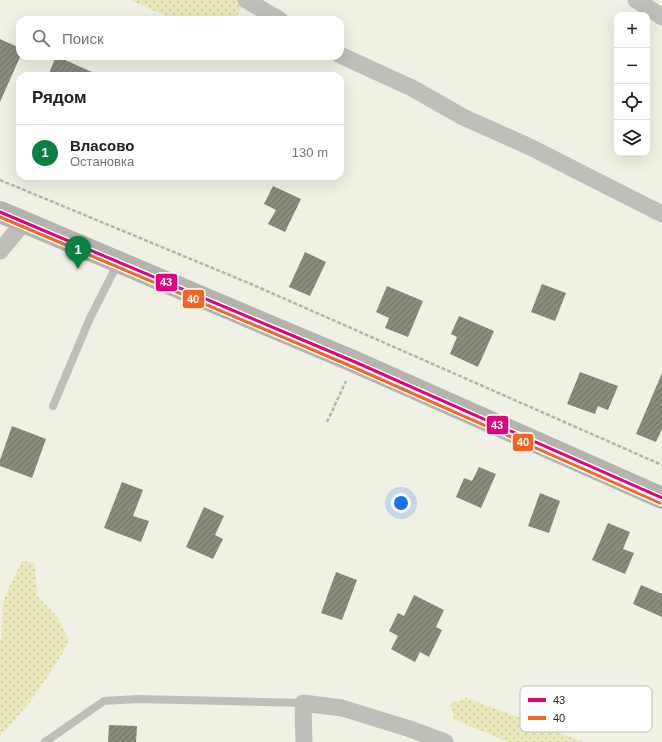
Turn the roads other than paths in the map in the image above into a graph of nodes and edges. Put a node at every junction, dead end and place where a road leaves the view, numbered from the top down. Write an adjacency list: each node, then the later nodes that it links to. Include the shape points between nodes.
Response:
1 (246, 0): 3 (street)
2 (636, 0): 4 (street)
3 (273, 16)
4 (662, 17)
5 (344, 57): 7 (street, via 412,88 463,117 530,147)
6 (0, 212): 8 (main road)
7 (662, 214)
8 (24, 222): 9 (street); 10 (main road)
9 (0, 251)
10 (119, 262): 11 (lane, via 90,318); 12 (main road, via 355,362)
11 (53, 406)
12 (662, 498)
13 (303, 704): 14 (lane, via 138,699 104,701); 15 (street); 16 (street, via 342,708)
14 (45, 742)
15 (304, 742)
16 (445, 742)

